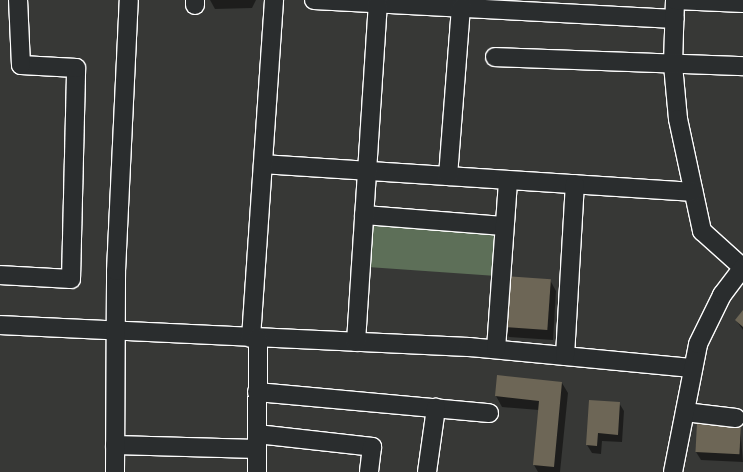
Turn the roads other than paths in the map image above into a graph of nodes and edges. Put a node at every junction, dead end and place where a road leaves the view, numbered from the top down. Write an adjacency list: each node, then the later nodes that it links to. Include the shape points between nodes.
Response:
1 (18, 0): 22 (street, via 21,65 76,68 71,280)
2 (129, 0): 24 (street)
3 (274, 0): 13 (street)
4 (314, 0): 6 (street)
5 (675, 0): 7 (street); 9 (street)
6 (378, 3): 8 (street); 14 (street)
7 (743, 3)
8 (461, 8): 9 (street); 15 (street)
9 (675, 19): 11 (street)
10 (495, 57): 11 (street)
11 (673, 64): 12 (street); 18 (street, via 678,119)
12 (743, 66)
13 (263, 164): 14 (street); 25 (street)
14 (367, 170): 15 (street); 19 (street)
15 (448, 176): 16 (street)
16 (508, 180): 17 (street); 20 (street)
17 (575, 184): 18 (street); 28 (street)
18 (693, 192): 21 (street, via 702,231)
19 (364, 215): 20 (street); 26 (street)
20 (504, 226): 27 (street)
21 (743, 267): 29 (street, via 722,295 701,337)
22 (0, 275)
23 (0, 324): 24 (street)
24 (115, 332): 25 (street); 36 (street)
25 (255, 338): 26 (street); 30 (street)
26 (356, 342): 27 (street)
27 (496, 349): 28 (street)
28 (565, 356): 29 (street)
29 (693, 368): 32 (street)
30 (257, 392): 31 (street); 35 (street)
31 (436, 408): 33 (street); 40 (street)
32 (685, 412): 34 (street); 41 (street)
33 (489, 413)
34 (736, 418)
35 (257, 441): 36 (street); 38 (street); 39 (street, via 372,447)
36 (115, 445): 37 (street)
37 (115, 472)
38 (257, 472)
39 (369, 472)
40 (427, 472)
41 (673, 472)

